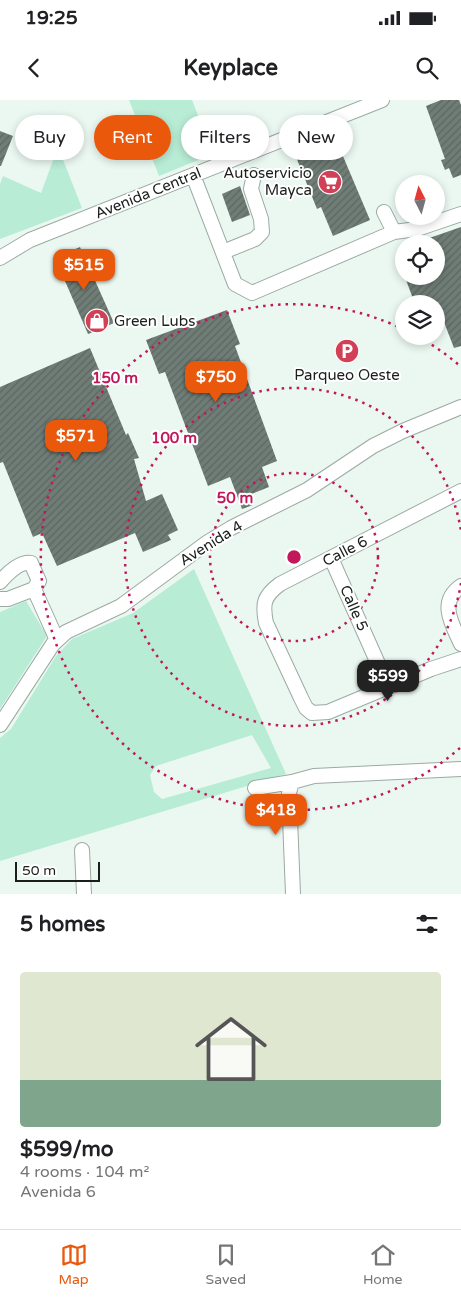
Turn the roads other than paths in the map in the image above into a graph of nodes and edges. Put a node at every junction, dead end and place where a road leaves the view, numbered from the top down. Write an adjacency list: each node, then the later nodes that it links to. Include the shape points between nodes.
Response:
1 (382, 100): 2 (street, Avenida Central)
2 (193, 175): 7 (street); 8 (street, Avenida Central, via 25,242)
3 (254, 176): 7 (street, via 251,189 262,232 255,239)
4 (384, 212): 6 (street)
5 (461, 214): 6 (street, via 417,229)
6 (394, 232): 7 (street, via 252,293 235,284)
7 (223, 252)
8 (1, 256)
9 (461, 407): 16 (street, Avenida 4, via 373,446 307,490 208,542 121,606 70,629)
10 (461, 490): 11 (street, Calle 6)
11 (331, 558): 19 (street, Calle 5); 19 (street, Calle 6, via 268,593 264,610 266,623 306,708 312,713 328,712)
12 (0, 582): 14 (street, via 22,564 31,563 40,581)
13 (461, 586): 17 (street, via 449,600 448,609)
14 (34, 589): 15 (street); 16 (street)
15 (0, 599)
16 (57, 640): 20 (street, Avenida 4)
17 (461, 644)
18 (461, 659): 19 (street)
19 (388, 686)
20 (0, 725)
21 (461, 769): 22 (street, via 314,776)
22 (292, 782): 23 (street); 26 (street, via 289,794)
23 (255, 788)
24 (82, 850): 25 (street)
25 (84, 894)
26 (293, 894)

